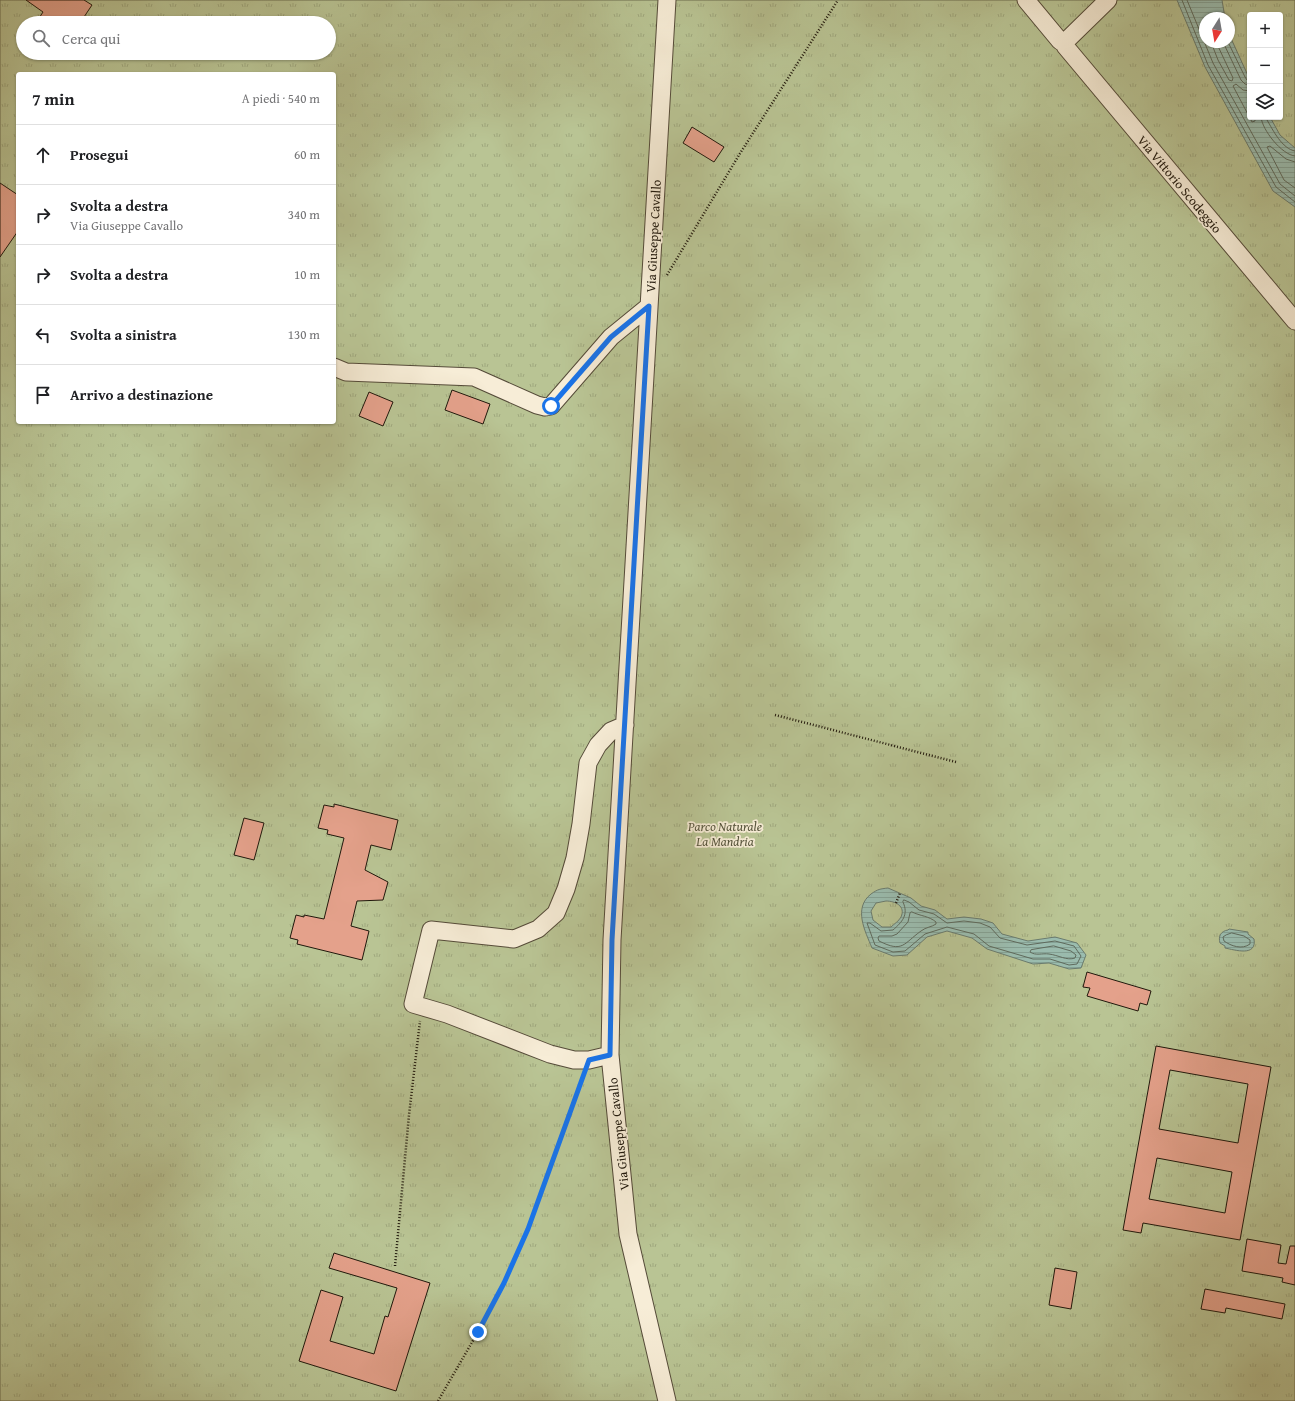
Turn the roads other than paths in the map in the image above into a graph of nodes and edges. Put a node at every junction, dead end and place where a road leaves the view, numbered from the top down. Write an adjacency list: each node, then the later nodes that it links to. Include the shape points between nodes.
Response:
1 (667, 0): 5 (street, Via Giuseppe Cavallo)
2 (1026, 0): 4 (street, Via Vittorio Scodeggio)
3 (1108, 0): 4 (street)
4 (1064, 43): 6 (street, Via Vittorio Scodeggio)
5 (649, 306): 7 (street, via 611,337 551,406 537,405 474,377 346,372); 8 (street, Via Giuseppe Cavallo)
6 (1295, 321)
7 (336, 368)
8 (625, 725): 9 (street, Via Giuseppe Cavallo, via 612,940); 9 (street, via 611,731 598,745 588,763 575,858 556,913 538,929 514,939 431,930 413,1004 447,1014 550,1054 574,1060 589,1060)
9 (610, 1055): 10 (street, Via Giuseppe Cavallo, via 628,1234)
10 (667, 1401)

